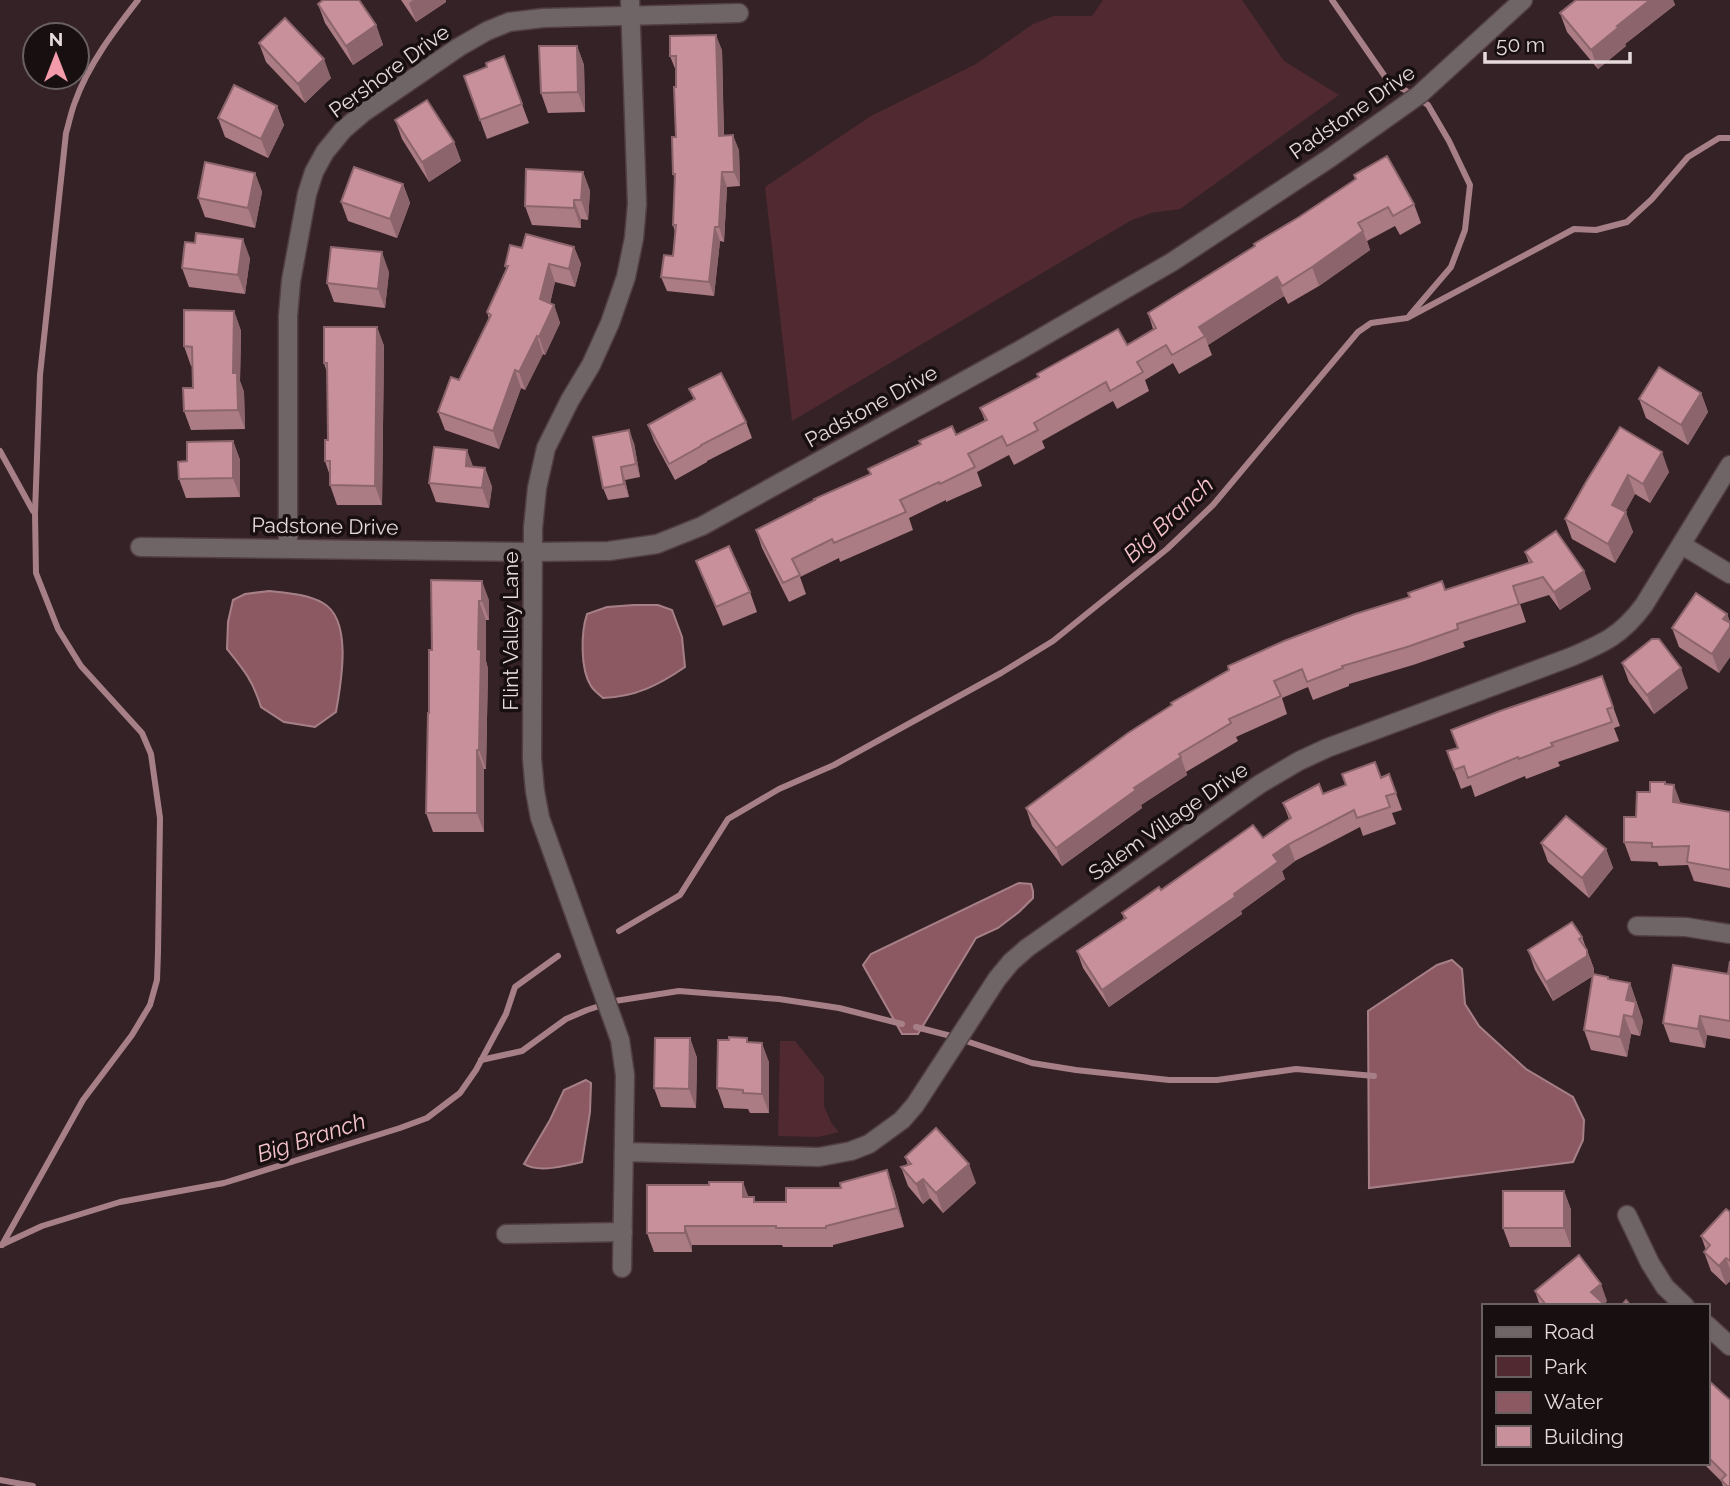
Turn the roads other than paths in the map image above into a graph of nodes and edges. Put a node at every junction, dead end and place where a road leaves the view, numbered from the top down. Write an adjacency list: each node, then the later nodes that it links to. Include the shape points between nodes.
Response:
1 (1523, 0): 8 (street, Padstone Drive, via 1419,95 1330,158 1172,262 1008,357 681,536 609,551)
2 (630, 8): 3 (street, Pershore Drive); 7 (street, Pershore Drive, via 509,22 487,31 364,112 324,152 307,194 291,281); 8 (street, Flint Valley Lane, via 637,204 634,238 610,323 546,448 537,488)
3 (739, 13)
4 (1730, 465): 5 (street, Salem Village Drive)
5 (1682, 545): 9 (street); 12 (street, Salem Village Drive, via 1632,621 1604,643 1300,761 1027,948 997,979 915,1105 869,1144 819,1157)
6 (140, 547): 7 (street, Padstone Drive)
7 (288, 548): 8 (street, Padstone Drive)
8 (533, 552): 12 (street, Flint Valley Lane, via 535,791 540,818 620,1040 625,1075)
9 (1730, 574)
10 (1637, 926): 11 (street)
11 (1730, 934)
12 (624, 1152): 14 (street, Flint Valley Lane)
13 (1627, 1215): 17 (street, via 1665,1287)
14 (622, 1232): 15 (street); 16 (street, Flint Valley Lane)
15 (506, 1234)
16 (622, 1268)
17 (1683, 1304)
18 (1709, 1327): 19 (street)
19 (1730, 1346)

